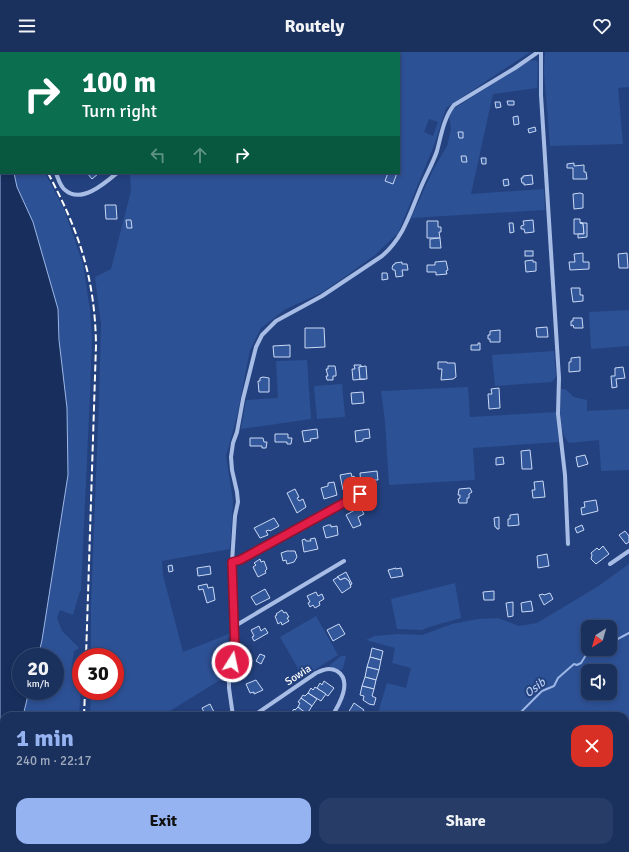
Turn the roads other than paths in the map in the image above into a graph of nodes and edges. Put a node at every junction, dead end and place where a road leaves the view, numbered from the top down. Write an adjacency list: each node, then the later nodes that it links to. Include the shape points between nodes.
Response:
1 (539, 52): 5 (street, via 559,378 558,414 565,474); 8 (street, via 454,105 449,111 436,153 404,228 392,248 322,296 276,321 262,335 253,356 231,457 238,502)
2 (56, 174): 3 (street, via 64,189 74,195 95,189)
3 (116, 174)
4 (360, 494): 8 (street)
5 (568, 544)
6 (629, 551): 9 (street)
7 (344, 561): 10 (street)
8 (232, 562): 10 (street)
9 (610, 564)
10 (235, 626): 11 (street, via 235,650 229,675)
11 (232, 712)
12 (259, 712): 13 (street, Sowia, via 325,669 339,672 343,678 344,689)
13 (334, 712)

